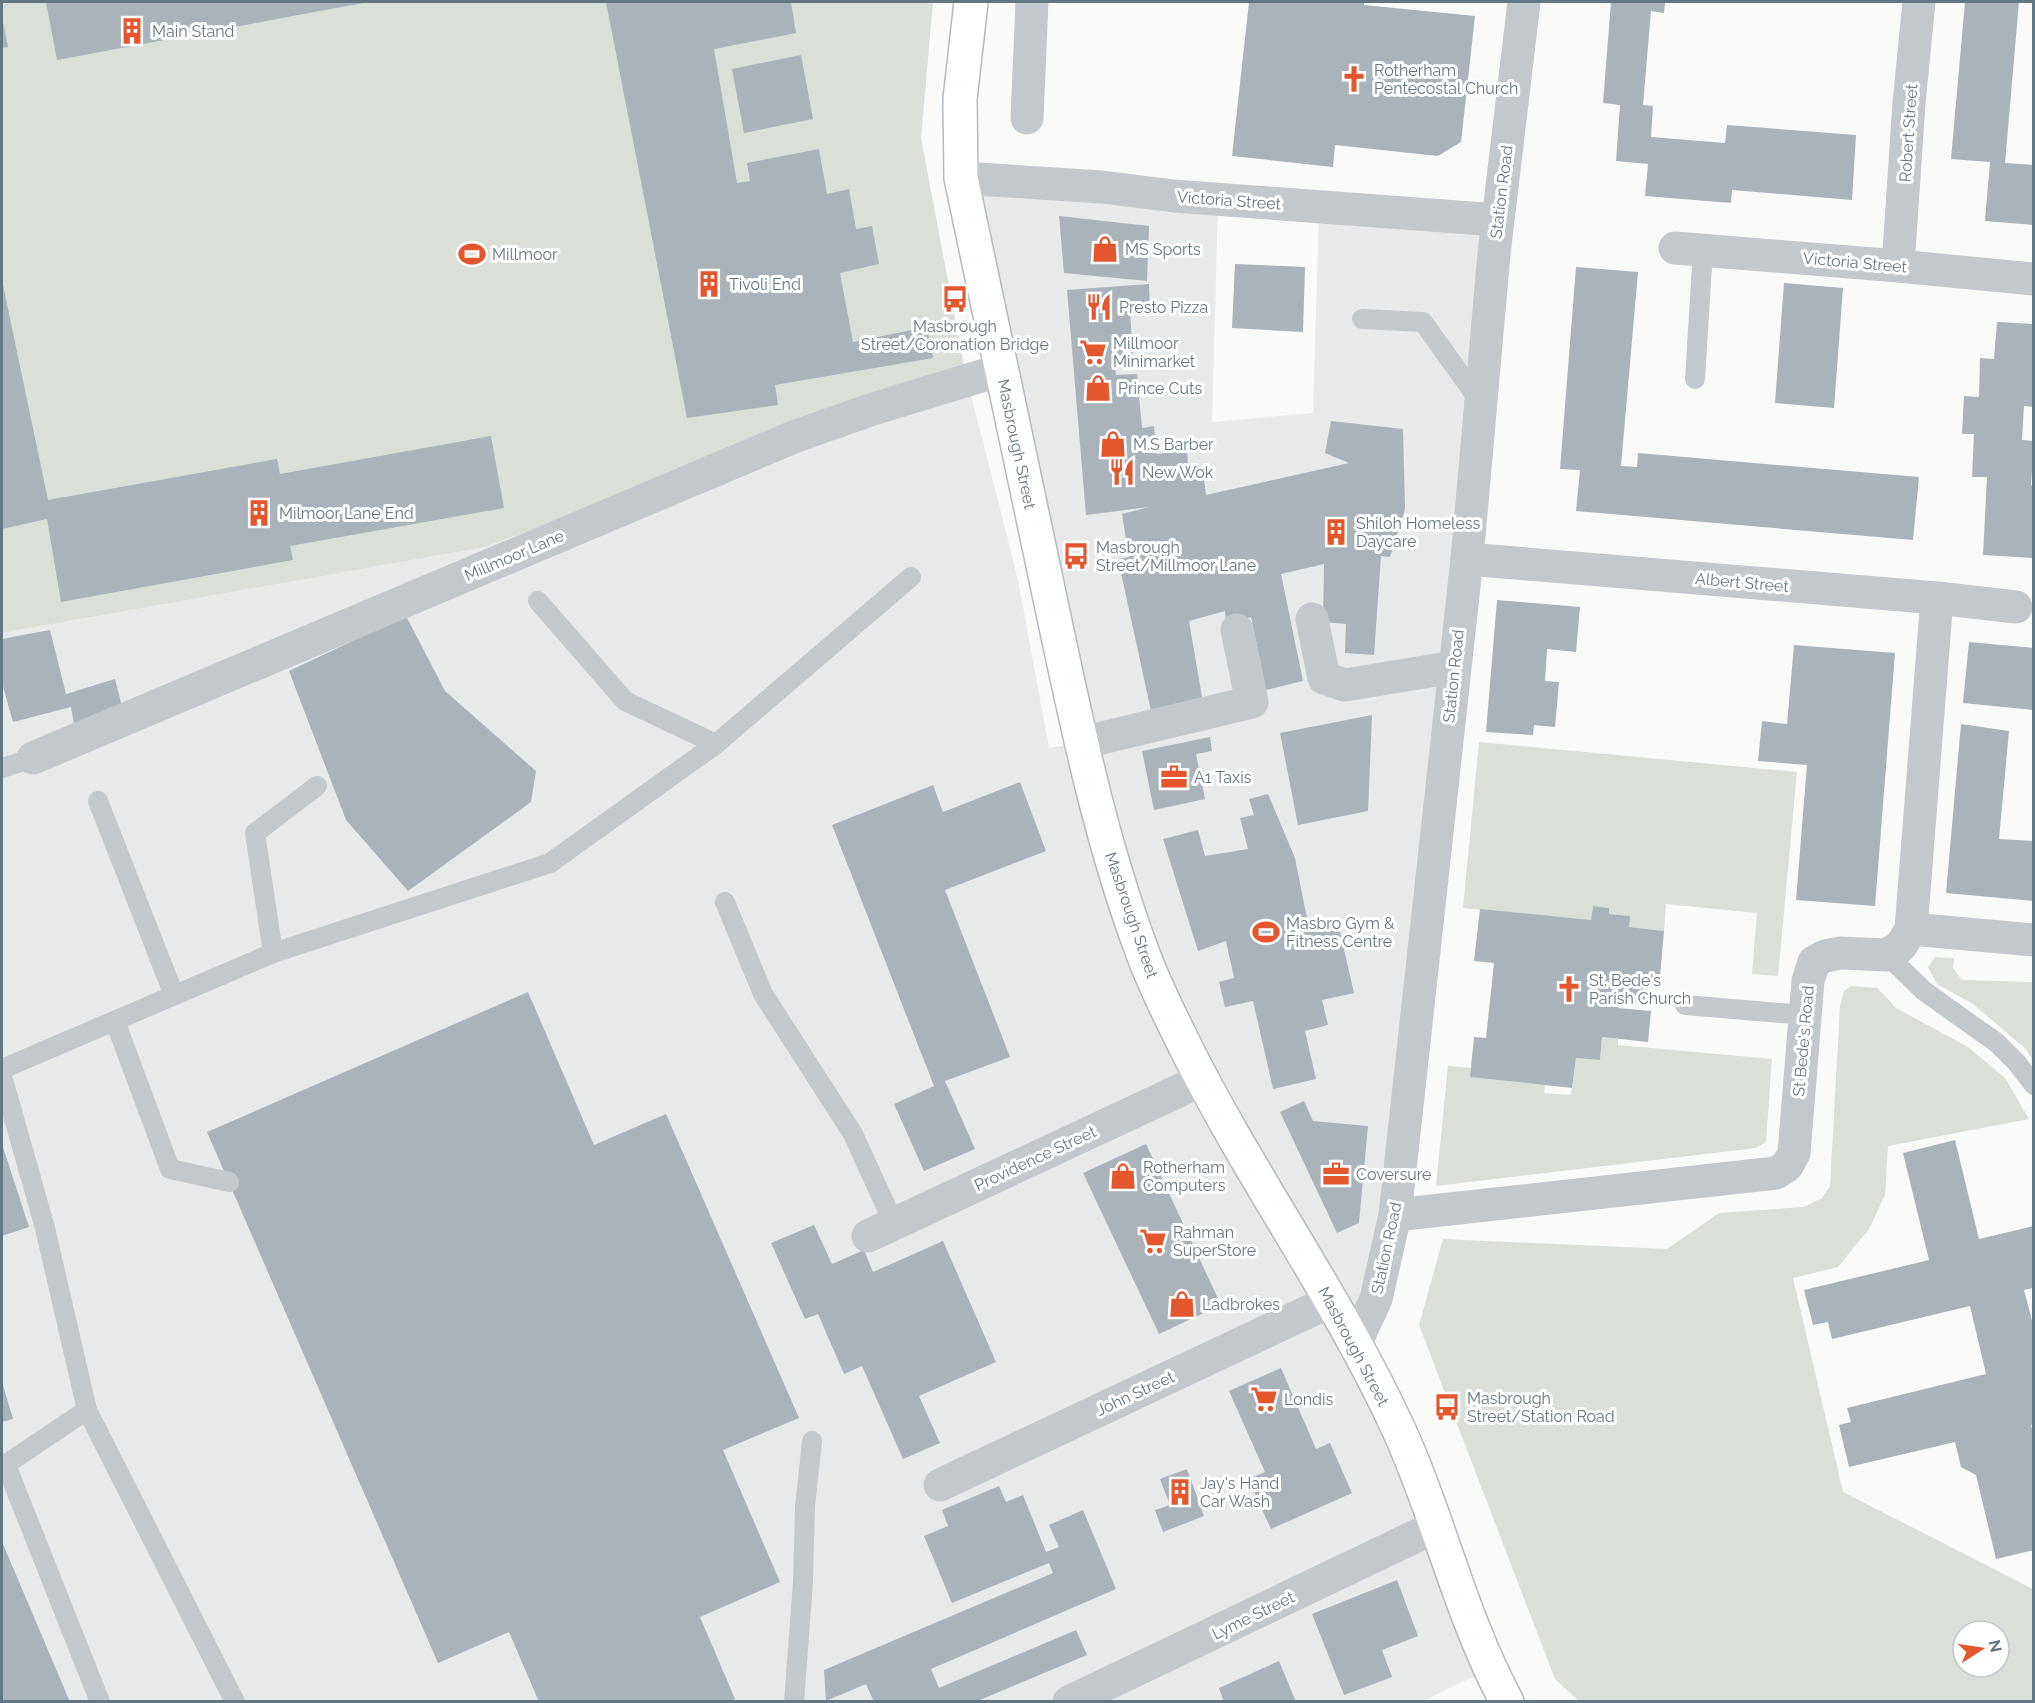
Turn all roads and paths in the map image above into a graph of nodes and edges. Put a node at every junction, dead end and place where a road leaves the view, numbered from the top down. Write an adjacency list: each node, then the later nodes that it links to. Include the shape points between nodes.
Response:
1 (971, 2): 6 (street, Masbrough Street, via 960,99)
2 (1032, 2): 5 (street)
3 (1524, 2): 7 (street, Station Road)
4 (1919, 2): 9 (street, Robert Street)
5 (1027, 118)
6 (961, 178): 7 (street, Victoria Street); 12 (street, Masbrough Street)
7 (1498, 220): 14 (street, Station Road)
8 (1689, 249): 9 (street, Victoria Street); 13 (lane)
9 (1898, 266): 10 (street, Victoria Street)
10 (2034, 279)
11 (1362, 319): 14 (lane, via 1423,322)
12 (1001, 370): 23 (street, Masbrough Street); 25 (street, Millmoor Lane, via 795,436)
13 (1695, 379)
14 (1481, 403): 15 (street, Station Road)
15 (1467, 559): 17 (street, Albert Street); 22 (street, Station Road)
16 (911, 577): 24 (lane)
17 (1937, 598): 19 (street, Albert Street); 30 (street)
18 (538, 601): 24 (lane, via 625,701)
19 (2016, 608)
20 (1312, 619): 22 (street, via 1324,678 1345,686)
21 (1237, 630): 23 (street, via 1252,702)
22 (1454, 667): 43 (street, Station Road)
23 (1081, 743): 40 (street, Masbrough Street, via 1113,864 1143,954)
24 (716, 744): 32 (lane, via 550,863)
25 (33, 758): 26 (lane)
26 (2, 768)
27 (316, 786): 32 (lane, via 255,833)
28 (98, 801): 34 (lane)
29 (725, 902): 44 (lane, via 763,994 853,1134)
30 (1911, 929): 31 (street); 33 (street, via 1901,946)
31 (2034, 940)
32 (273, 953): 34 (lane)
33 (1887, 955): 36 (street, St Bede's Road, via 1841,953 1814,962); 41 (lane, via 1924,991 1997,1043)
34 (174, 995): 37 (lane)
35 (1685, 1005): 36 (lane)
36 (1805, 1015): 43 (street, St Bede's Road, via 1794,1153 1787,1166 1776,1173)
37 (115, 1021): 38 (lane); 42 (lane, via 170,1169)
38 (2, 1069)
39 (2, 1076): 47 (lane, via 45,1228)
40 (1202, 1080): 44 (street, Providence Street); 45 (street, Masbrough Street)
41 (2034, 1085)
42 (229, 1182)
43 (1395, 1215): 46 (street, Station Road, via 1376,1299)
44 (881, 1230)
45 (1331, 1301): 46 (street, Masbrough Street); 50 (street, John Street)
46 (1355, 1344): 51 (street, Masbrough Street, via 1410,1455)
47 (87, 1410): 49 (lane); 54 (lane)
48 (812, 1441): 55 (lane, via 804,1507 804,1582)
49 (4, 1466): 53 (lane)
50 (940, 1485)
51 (1435, 1527): 52 (street, Masbrough Street); 56 (street, Lyme Street)
52 (1493, 1691)
53 (100, 1701)
54 (235, 1701)
55 (794, 1701)
56 (1069, 1701)

